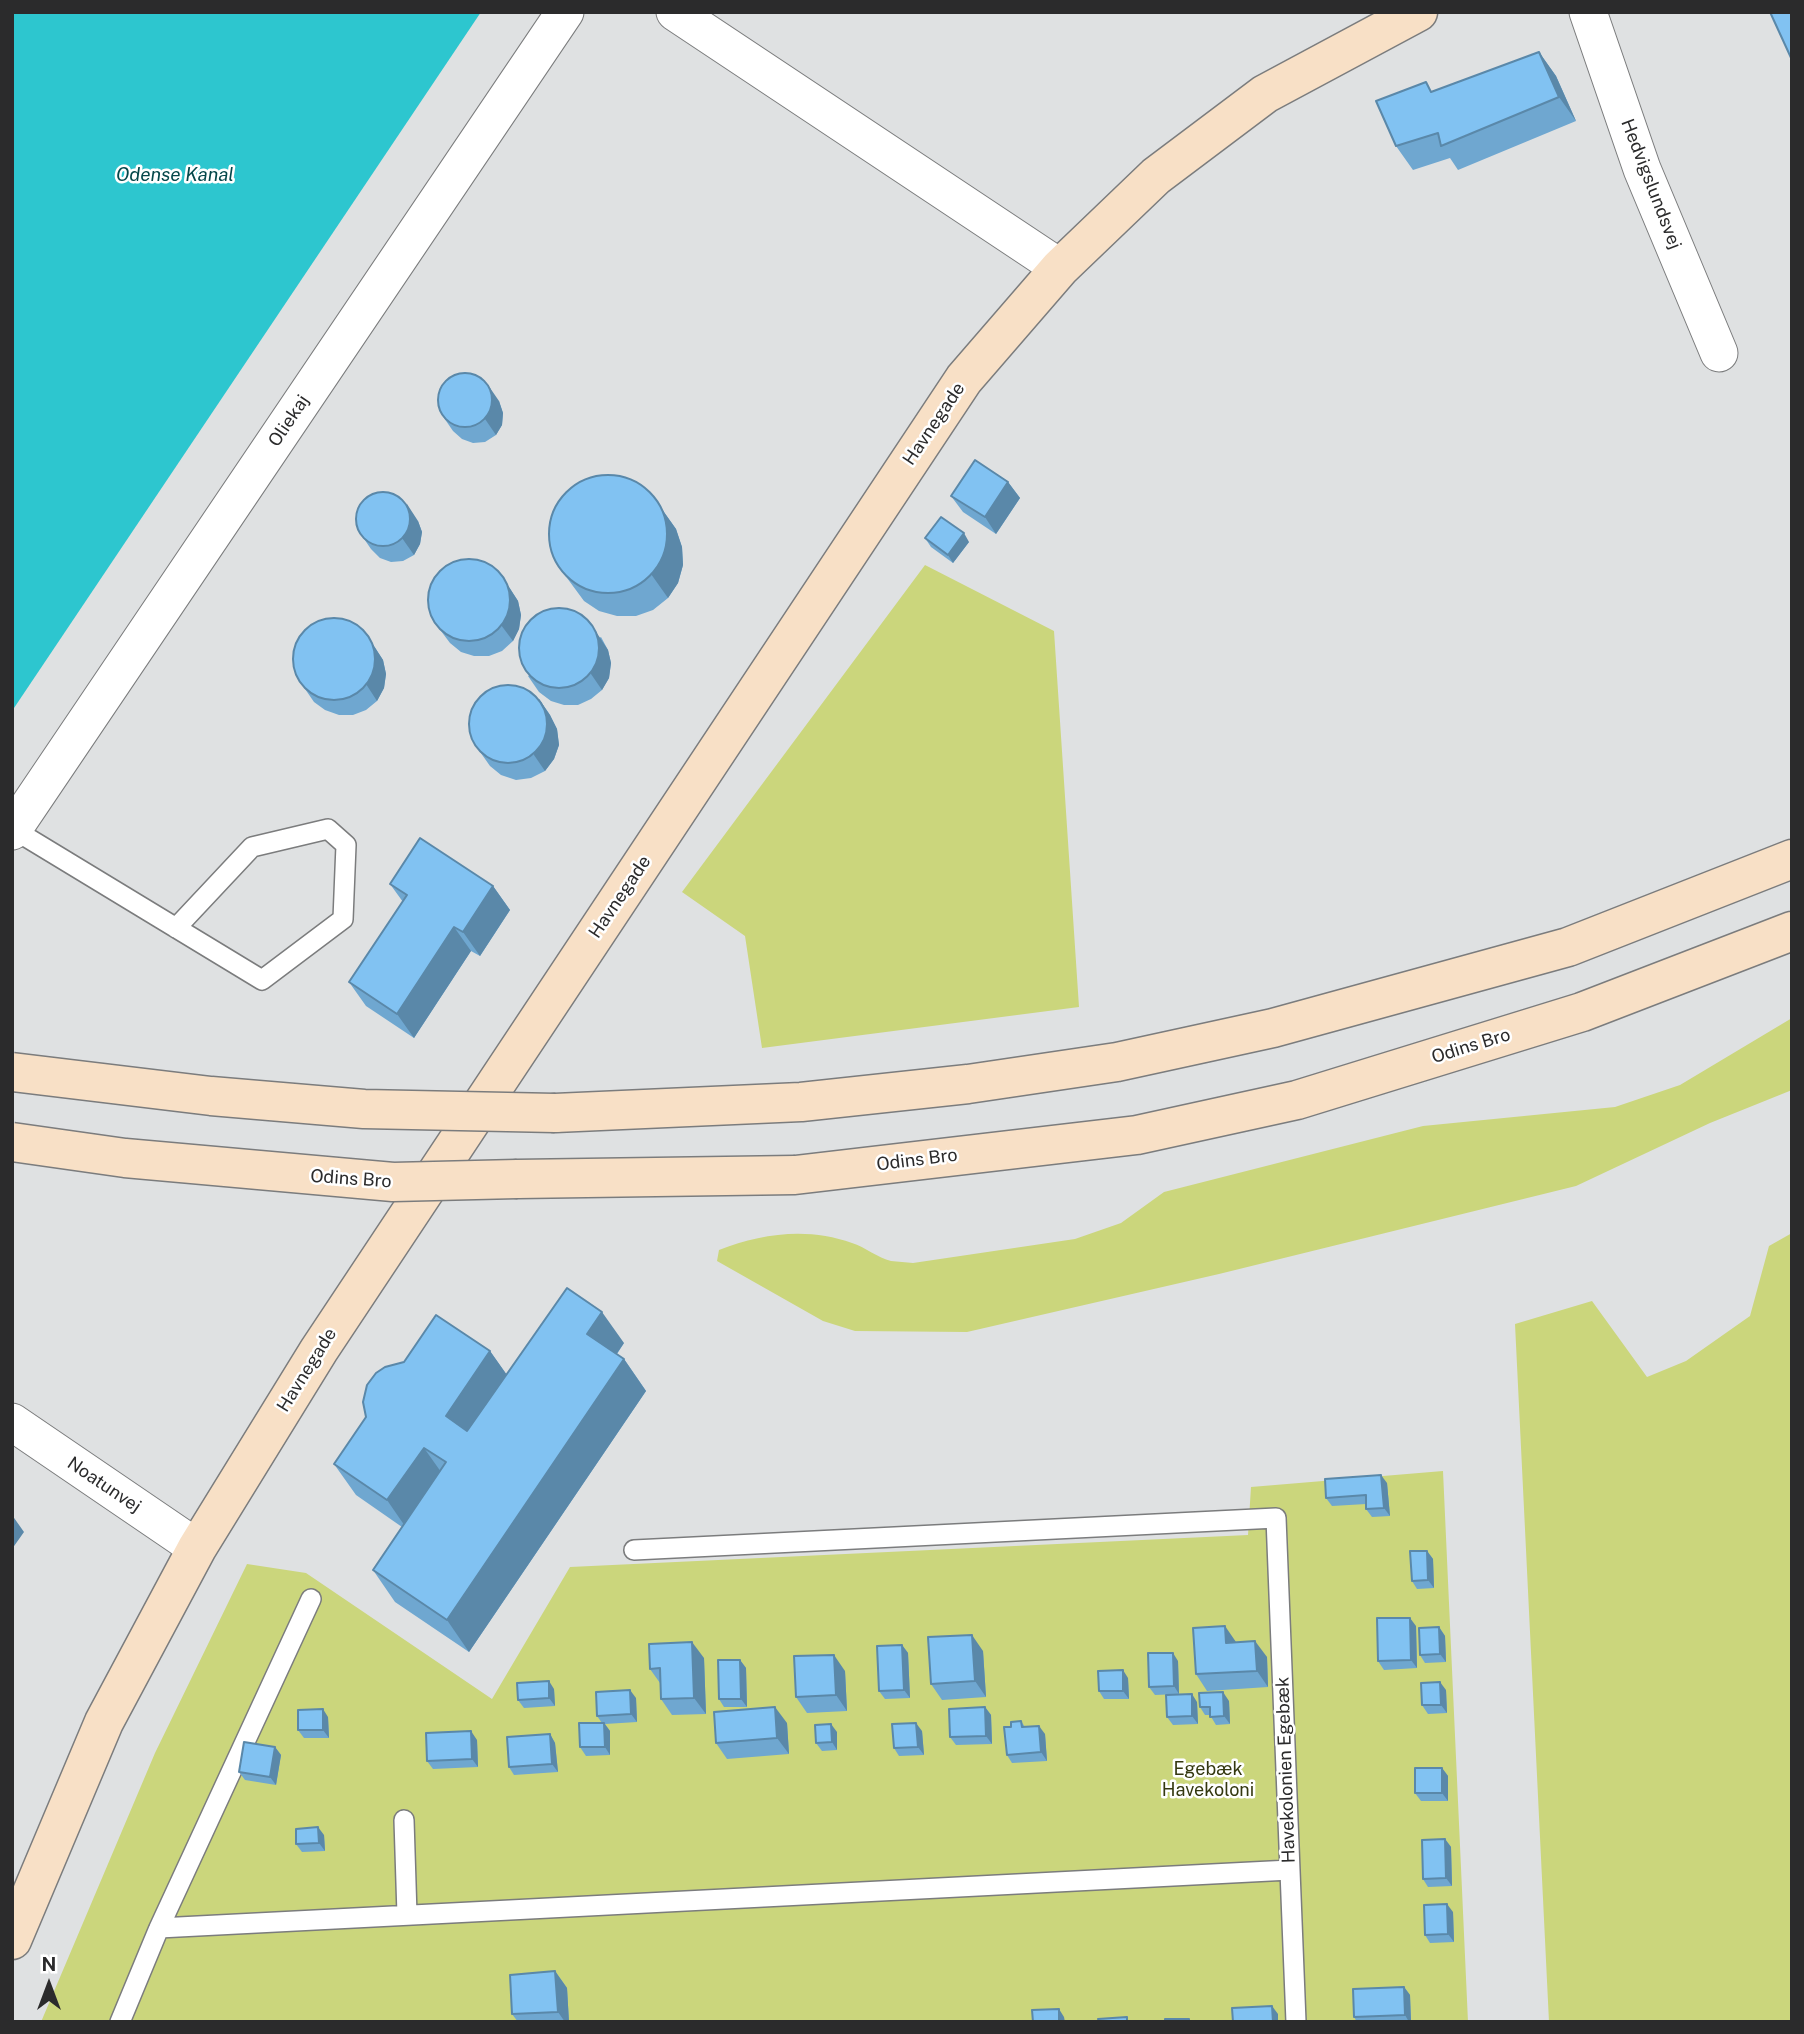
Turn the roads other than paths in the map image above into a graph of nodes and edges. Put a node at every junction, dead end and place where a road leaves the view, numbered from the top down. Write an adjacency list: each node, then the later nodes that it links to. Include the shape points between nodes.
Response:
1 (565, 12): 7 (street, Oliekaj)
2 (675, 12): 5 (street)
3 (1418, 12): 5 (main road, Havnegade, via 1265,94 1156,176)
4 (1588, 12): 6 (street, Hedvigslundsvej, via 1642,169)
5 (1060, 268): 14 (main road, Havnegade, via 964,379 318,1350)
6 (1719, 353)
7 (13, 830): 9 (lane)
8 (1792, 859): 11 (main road, bridge, via 1568,947 1273,1028 1117,1062 968,1084 801,1102 555,1113 364,1109)
9 (176, 928): 9 (lane, via 262,980 342,919 346,845 328,829 252,847)
10 (1792, 932): 12 (main road, Odins Bro, bridge, via 1582,1012 1297,1100 1136,1135 795,1175 379,1181 125,1158)
11 (12, 1072)
12 (12, 1142)
13 (12, 1422): 14 (street, Noatunvej)
14 (197, 1548): 21 (main road, Havnegade, via 104,1722)
15 (634, 1550): 18 (lane, Havekolonien Egebæk, via 1276,1518)
16 (311, 1599): 20 (lane)
17 (404, 1820): 19 (lane)
18 (1290, 1870): 19 (lane); 23 (lane, Havekolonien Egebæk)
19 (407, 1915): 20 (lane)
20 (159, 1928): 22 (lane)
21 (12, 1940)
22 (120, 2022)
23 (1296, 2022)

